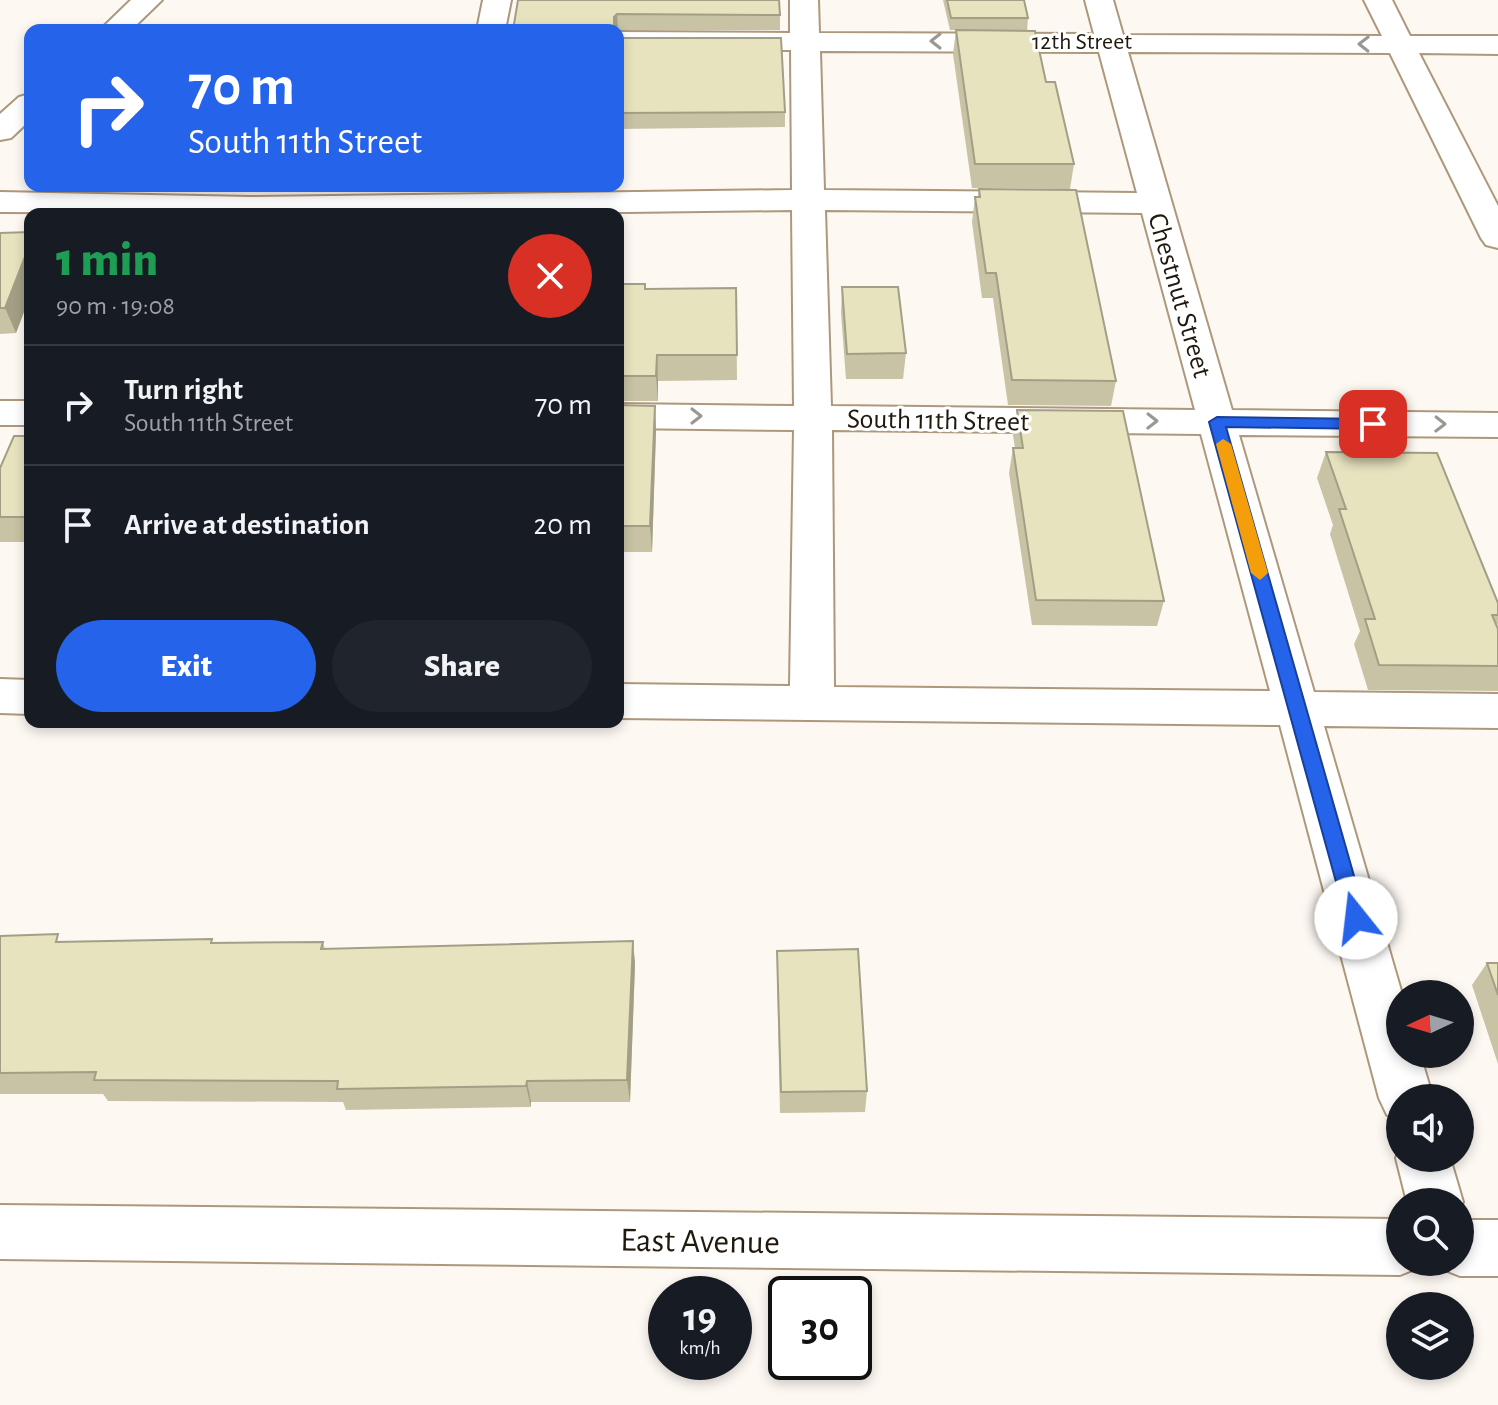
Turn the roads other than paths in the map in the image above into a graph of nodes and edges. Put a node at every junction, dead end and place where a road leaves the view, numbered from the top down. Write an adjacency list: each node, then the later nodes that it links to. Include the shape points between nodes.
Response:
1 (148, 0): 6 (street)
2 (497, 0): 7 (street)
3 (804, 0): 9 (street)
4 (1099, 0): 10 (street, Chestnut Street)
5 (1378, 0): 11 (street)
6 (121, 24)
7 (492, 24)
8 (624, 41): 9 (street, 12th Street)
9 (805, 41): 10 (street, 12th Street, one-way to 9); 17 (street)
10 (1110, 41): 11 (street, 12th Street, one-way to 10); 19 (street, Chestnut Street)
11 (1402, 44): 12 (street, 12th Street); 22 (street)
12 (1498, 45)
13 (0, 91): 14 (street)
14 (24, 95)
15 (24, 109): 16 (street)
16 (0, 131)
17 (809, 200): 19 (street); 21 (street); 26 (street)
18 (0, 202): 20 (street)
19 (1156, 203): 27 (street, Chestnut Street)
20 (188, 208)
21 (362, 208)
22 (1498, 238)
23 (0, 413): 24 (street)
24 (24, 413)
25 (624, 416): 26 (street, South 11th Street, one-way to 26)
26 (813, 417): 27 (street, South 11th Street, one-way to 27); 32 (street)
27 (1217, 422): 28 (street, South 11th Street, one-way to 28); 33 (street, Chestnut Street)
28 (1498, 425)
29 (0, 696): 30 (street)
30 (24, 697)
31 (624, 701): 32 (street)
32 (812, 703): 33 (street)
33 (1297, 707): 34 (street); 35 (street, Chestnut Street)
34 (1498, 711)
35 (1402, 1084)
36 (0, 1232): 37 (street, East Avenue)
37 (1386, 1247)
38 (1474, 1248): 39 (street)
39 (1498, 1248)

